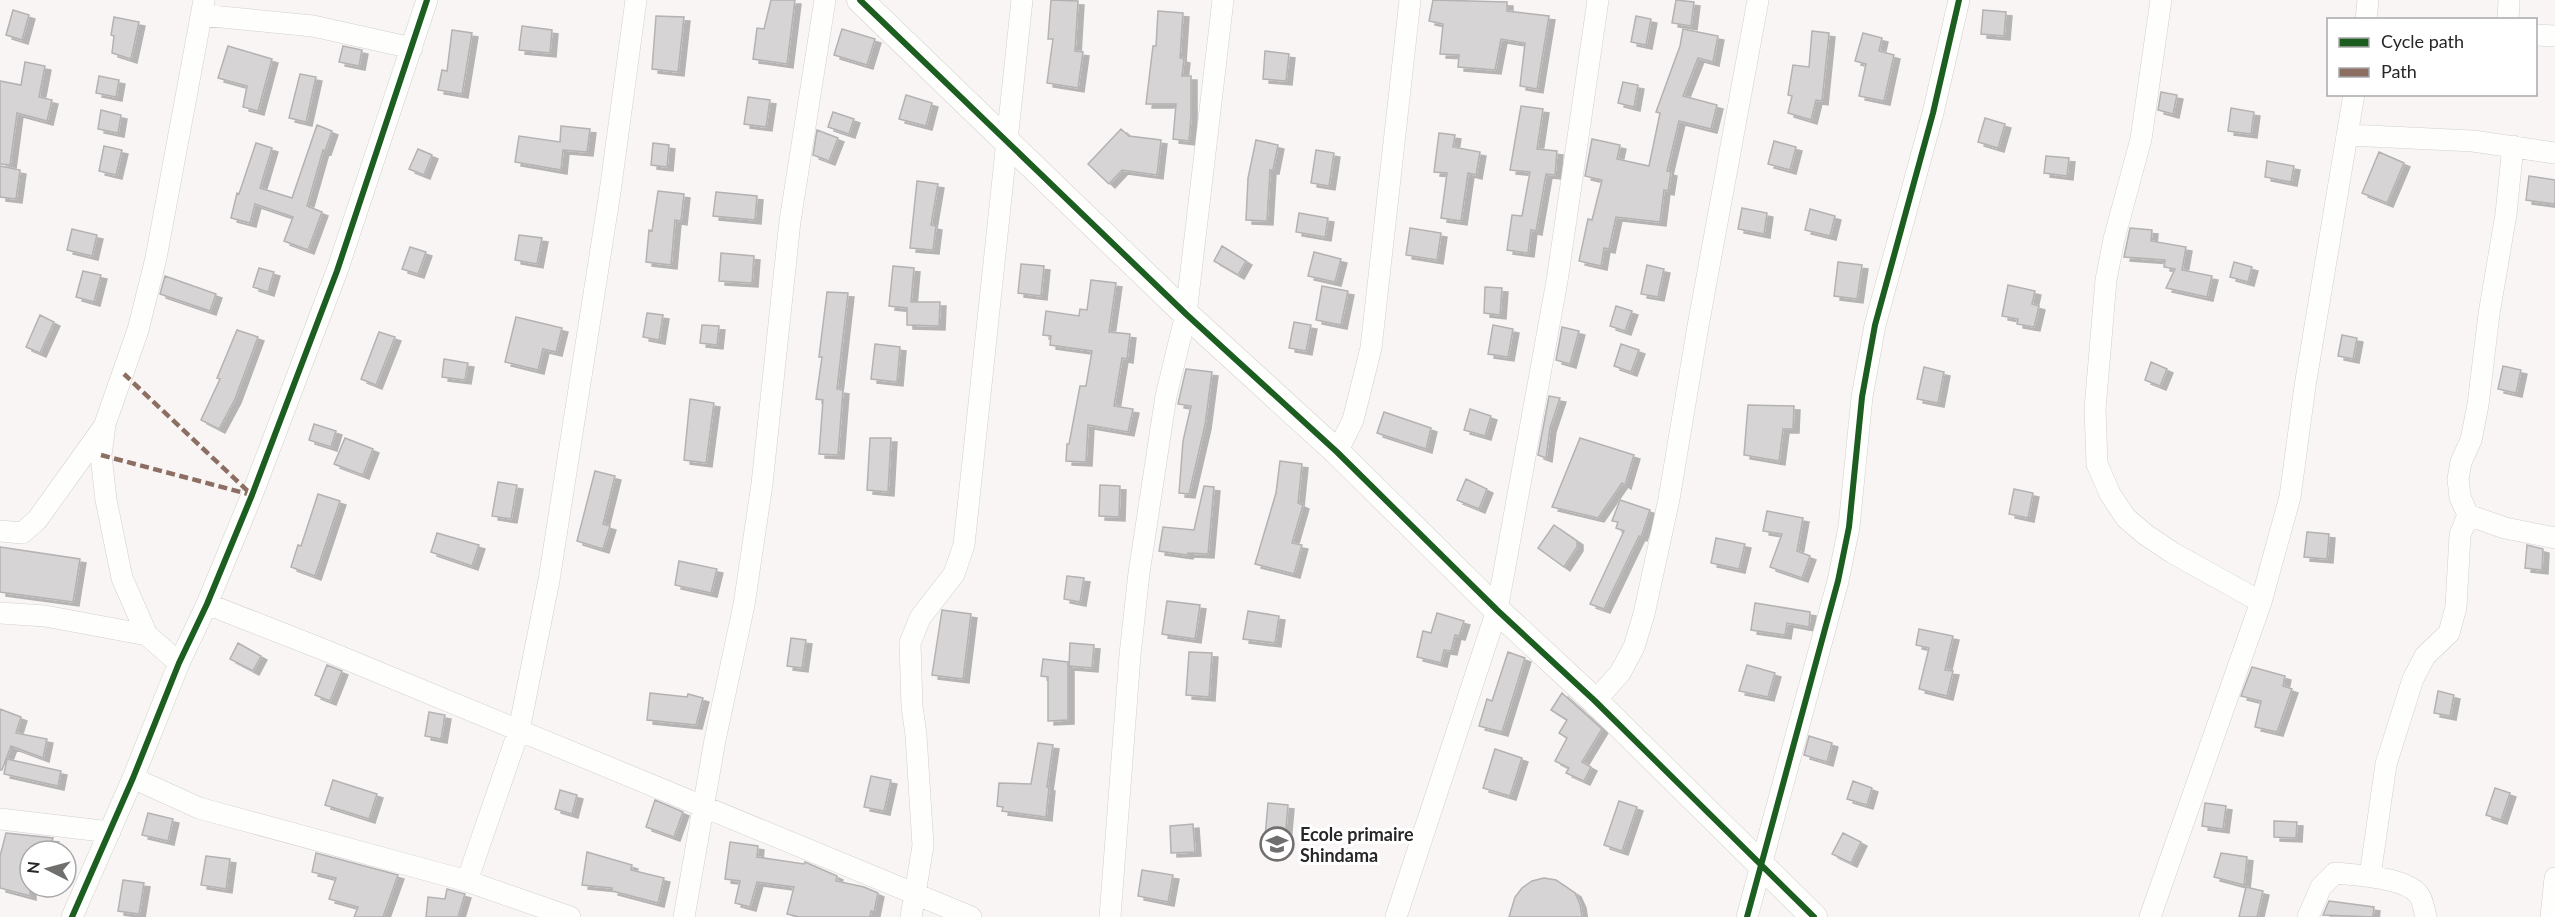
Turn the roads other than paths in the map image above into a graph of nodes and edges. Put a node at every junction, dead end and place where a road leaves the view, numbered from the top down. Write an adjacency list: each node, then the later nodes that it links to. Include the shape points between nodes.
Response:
1 (427, 0): 19 (street)
2 (636, 0): 38 (street, via 549,580)
3 (825, 0): 40 (street, via 790,221 762,484 744,605)
4 (860, 0): 22 (street)
5 (1022, 0): 22 (street)
6 (1224, 0): 25 (street)
7 (1410, 0): 27 (street, via 1371,348 1353,420)
8 (1599, 0): 33 (street, via 1557,281)
9 (1758, 0): 37 (street, via 1669,499 1644,614 1634,647 1620,673)
10 (1959, 0): 43 (street, via 1933,113 1875,325 1838,581)
11 (2161, 0): 31 (street, via 2141,139 2114,239 2105,291 2095,409 2097,464 2126,518 2173,553)
12 (2368, 0): 15 (street)
13 (2509, 0): 16 (street)
14 (202, 8): 19 (street, via 313,26); 26 (street, via 156,258 138,330)
15 (2366, 18)
16 (2508, 18)
17 (2537, 35): 18 (street)
18 (2555, 36)
19 (412, 48): 32 (street, via 336,271)
20 (2354, 96): 21 (street)
21 (2348, 135): 23 (street); 31 (street, via 2290,497)
22 (1006, 141): 25 (street); 47 (street, via 964,545 954,574 920,618 910,643 923,846)
23 (2513, 146): 24 (street); 28 (street, via 2478,405 2458,479)
24 (2555, 153)
25 (1186, 314): 27 (street); 53 (street, via 1166,396 1139,573)
26 (105, 424): 29 (street, via 37,520 22,533); 35 (street, via 101,455 115,546 122,578)
27 (1337, 452): 33 (street)
28 (2468, 515): 30 (street, via 2505,528); 44 (street, via 2460,535 2456,607 2449,633 2425,656 2413,679 2386,764)
29 (0, 531)
30 (2555, 538)
31 (2261, 602): 57 (street)
32 (207, 604): 36 (street); 38 (street)
33 (1497, 610): 37 (street); 54 (street)
34 (0, 613): 35 (street, via 45,616)
35 (147, 634): 36 (street)
36 (179, 663): 39 (street)
37 (1596, 701): 43 (street)
38 (519, 730): 40 (street); 46 (street)
39 (133, 778): 42 (street); 46 (street, via 199,808)
40 (704, 805): 47 (street); 50 (street)
41 (0, 819): 42 (street)
42 (110, 832): 49 (street)
43 (1761, 866): 55 (street); 56 (street)
44 (2370, 876): 58 (street, via 2335,873 2321,887); 59 (street, via 2406,885 2419,894)
45 (2555, 878): 60 (street)
46 (467, 881): 48 (street)
47 (915, 892): 51 (street); 52 (street)
48 (561, 915)
49 (72, 917)
50 (684, 917)
51 (911, 917)
52 (971, 917)
53 (1110, 917)
54 (1396, 917)
55 (1747, 917)
56 (1814, 917)
57 (2150, 917)
58 (2308, 917)
59 (2426, 917)
60 (2551, 917)

